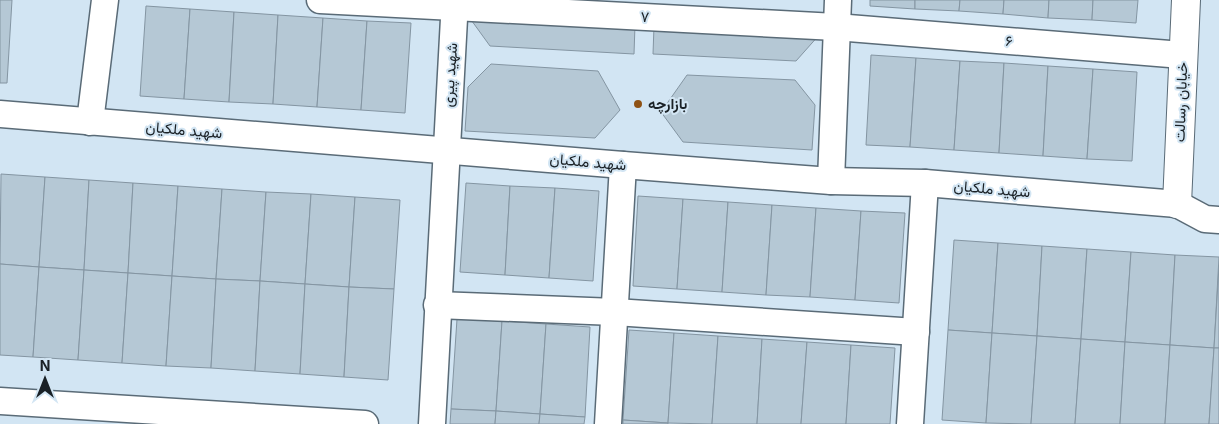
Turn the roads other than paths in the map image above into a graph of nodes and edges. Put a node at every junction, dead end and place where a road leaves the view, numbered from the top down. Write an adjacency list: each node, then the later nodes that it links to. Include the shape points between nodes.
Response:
1 (105, 0): 9 (street)
2 (320, 0): 5 (street, ۷)
3 (838, 0): 6 (street)
4 (1186, 0): 7 (street, خیابان رسالت)
5 (455, 3): 6 (street, ۷); 10 (street, شهید پیری)
6 (836, 27): 7 (street, ۶); 12 (street)
7 (1182, 55): 14 (street, خیابان رسالت)
8 (0, 114): 9 (street, شهید ملکیان)
9 (90, 122): 10 (street, شهید ملکیان)
10 (445, 151): 11 (street, شهید ملکیان); 16 (street, شهید پیری)
11 (623, 165): 12 (street, شهید ملکیان); 17 (street)
12 (831, 181): 13 (street, شهید ملکیان)
13 (925, 183): 14 (street, شهید ملکیان); 18 (street)
14 (1177, 204): 15 (street, via 1205,219)
15 (1219, 220)
16 (437, 305): 17 (street); 21 (street, شهید پیری)
17 (615, 312): 18 (street); 22 (street)
18 (916, 332): 23 (street)
19 (0, 401): 20 (street)
20 (365, 424)
21 (432, 424)
22 (608, 424)
23 (910, 424)

